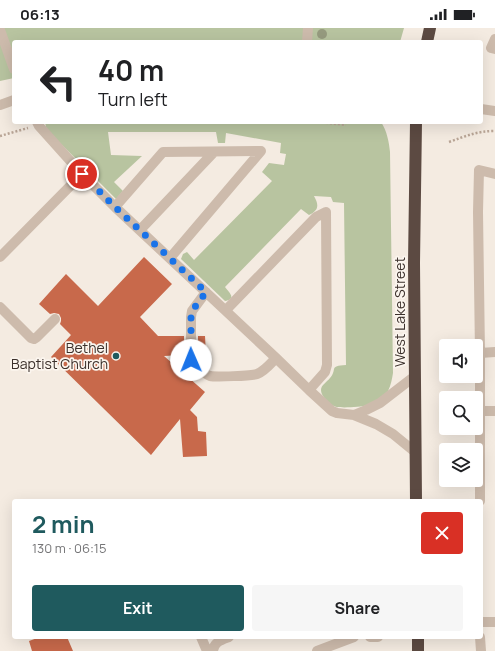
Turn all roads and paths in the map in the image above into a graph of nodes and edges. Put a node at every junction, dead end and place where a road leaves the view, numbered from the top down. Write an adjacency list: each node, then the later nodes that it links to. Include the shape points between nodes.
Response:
1 (308, 28): 5 (street)
2 (430, 28): 6 (highway)
3 (0, 30): 8 (street)
4 (495, 39): 7 (street, via 491,48)
5 (307, 40)
6 (427, 40)
7 (495, 49)
8 (12, 63)
9 (12, 101): 10 (street)
10 (0, 105)
11 (483, 109): 12 (street)
12 (495, 111)
13 (38, 124): 20 (street)
14 (332, 124): 16 (path)
15 (416, 124): 34 (highway, West Lake Street)
16 (346, 126)
17 (495, 131): 18 (path, via 472,133)
18 (449, 142)
19 (214, 152): 22 (street, via 163,152); 23 (street); 25 (street, via 261,151)
20 (82, 174): 22 (street); 24 (street)
21 (495, 174): 30 (street, via 479,170)
22 (115, 207): 23 (street)
23 (140, 230): 25 (street)
24 (0, 257)
25 (170, 258): 26 (street)
26 (206, 292): 28 (street); 33 (street, via 191,317 193,363 211,376 249,376 260,373)
27 (0, 307): 29 (street, via 34,339)
28 (226, 310): 33 (street); 35 (street, via 316,217 326,212 327,365 325,372)
29 (55, 319)
30 (480, 339)
31 (495, 352): 32 (street)
32 (483, 353)
33 (276, 358): 35 (street)
34 (415, 376): 38 (street, via 380,403); 40 (highway, West Lake Street)
35 (309, 390): 38 (street, via 337,413)
36 (495, 410): 37 (street)
37 (483, 411)
38 (354, 415): 40 (street, via 382,427)
39 (480, 435): 42 (street)
40 (415, 452): 41 (highway, West Lake Street)
41 (416, 499)
42 (480, 499)
43 (483, 622): 44 (street)
44 (495, 622)
45 (202, 639): 50 (street)
46 (224, 639): 51 (street, via 217,642)
47 (349, 639): 52 (street)
48 (418, 639): 53 (highway)
49 (480, 639): 54 (street)
50 (207, 651)
51 (214, 651)
52 (317, 651)
53 (418, 651)
54 (480, 651)

